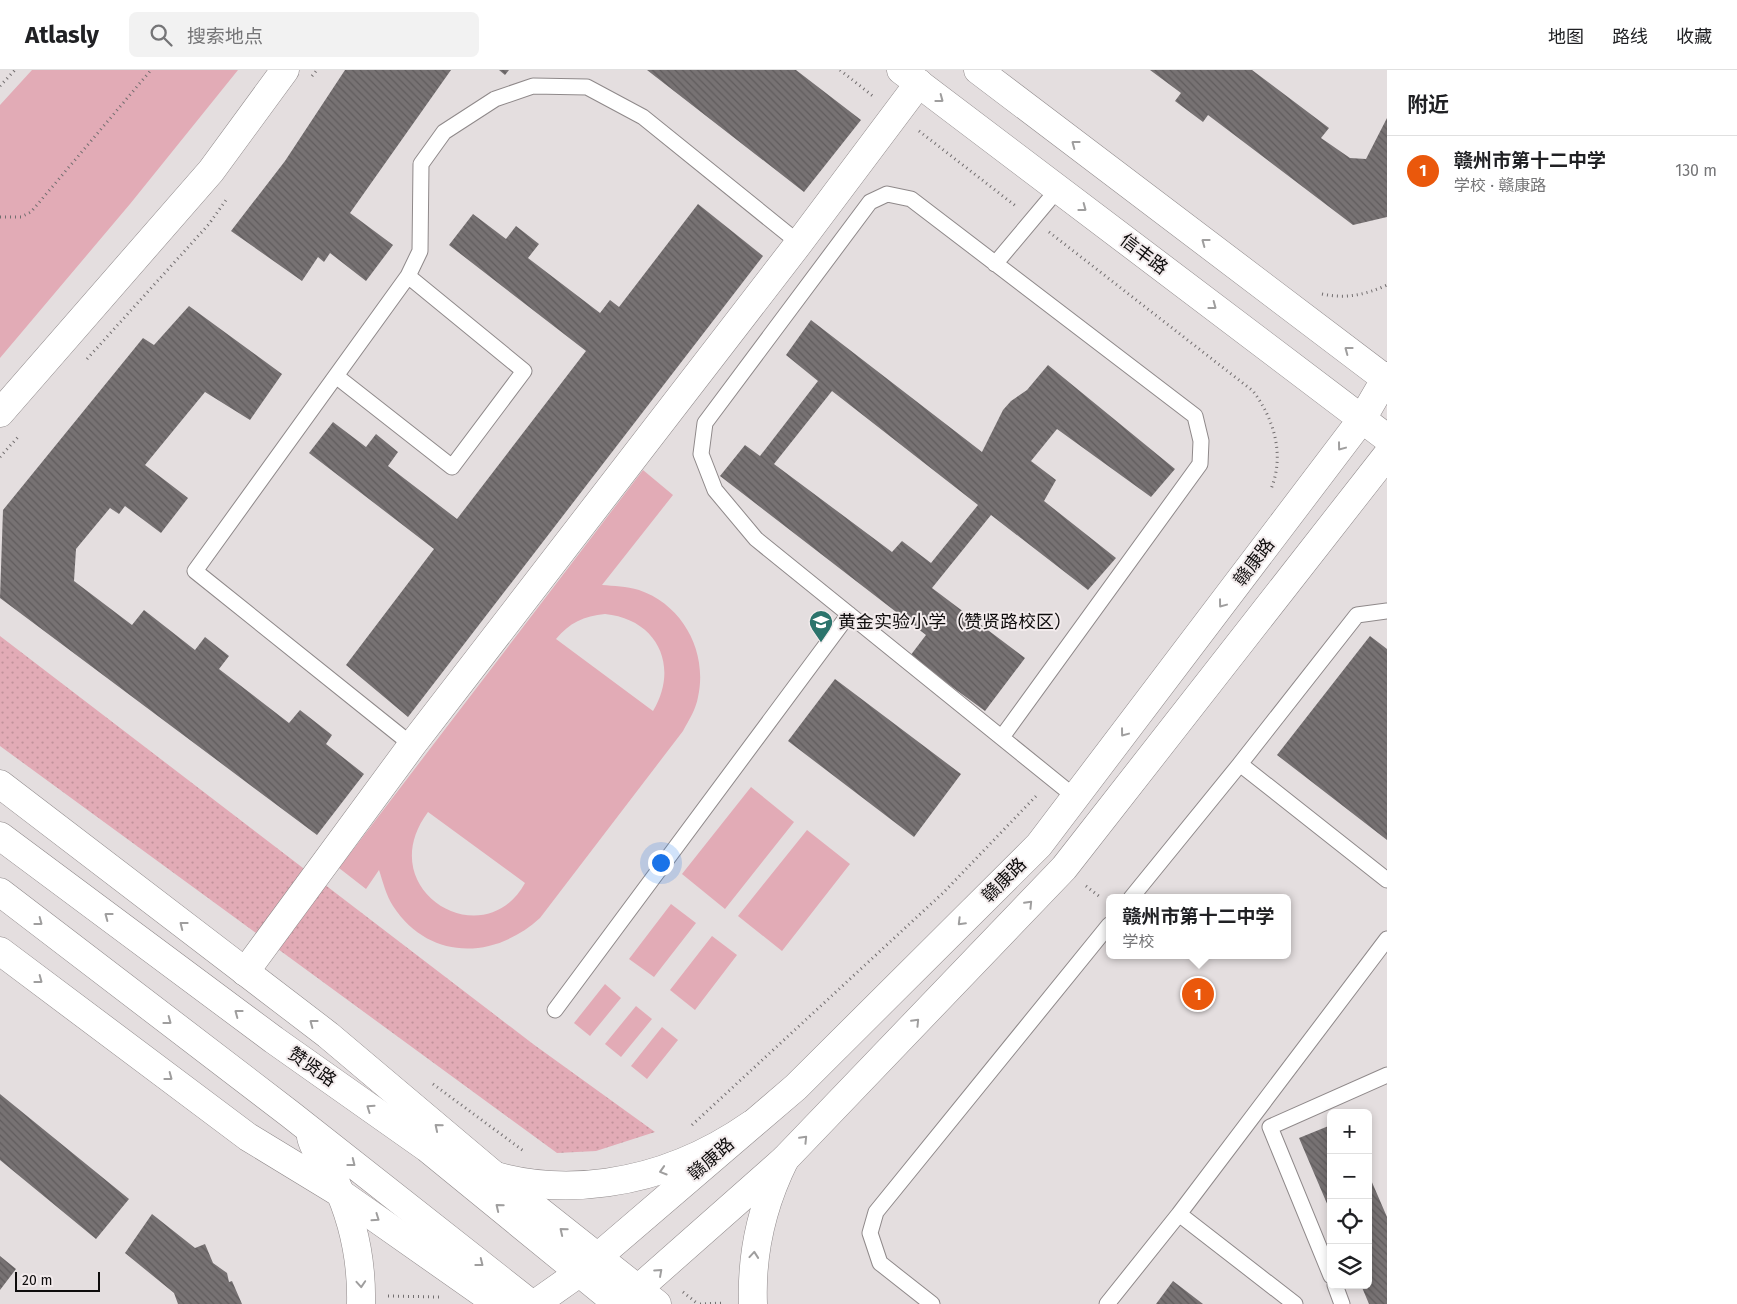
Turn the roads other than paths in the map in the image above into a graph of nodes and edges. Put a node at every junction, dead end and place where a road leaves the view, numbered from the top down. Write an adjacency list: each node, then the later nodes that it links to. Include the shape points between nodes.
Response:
1 (285, 70): 10 (main road, via 211,171)
2 (978, 70): 9 (main road, one-way to 2)
3 (910, 77): 4 (main road, 信丰路, one-way to 4); 5 (main road)
4 (1058, 189): 6 (lane); 11 (main road, 信丰路, one-way to 11)
5 (799, 243): 7 (lane, via 643,117 587,87 533,86 495,99 444,132 421,164 420,251); 17 (main road)
6 (995, 264): 15 (lane, via 911,200 887,194 870,202 705,423 701,454 715,490 756,539); 16 (lane, via 1195,416 1201,441 1200,464)
7 (408, 276): 8 (lane); 8 (lane, via 524,371 452,467)
8 (336, 376): 17 (lane, via 195,571)
9 (1387, 378): 11 (main road, 赣康路)
10 (0, 413)
11 (1362, 419): 12 (main road, 信丰路); 20 (main road, 赣康路, one-way to 20)
12 (1387, 438)
13 (1387, 455): 36 (main road, 赣康路, one-way to 13, via 1064,868)
14 (1387, 611): 18 (lane, via 1357,615)
15 (849, 614): 16 (lane); 29 (lane)
16 (1002, 737): 20 (lane)
17 (412, 745): 28 (main road)
18 (1240, 764): 22 (lane); 24 (lane)
19 (0, 784): 28 (main road, one-way to 19)
20 (1075, 798): 33 (main road, 赣康路, one-way to 33, via 1038,845 796,1086)
21 (0, 836): 35 (main road, 赞贤路, one-way to 21, via 274,1040)
22 (1387, 880)
23 (0, 892): 31 (main road, one-way to 31)
24 (1134, 894)
25 (1106, 929): 49 (lane, via 876,1212 870,1233 880,1263)
26 (1387, 939): 32 (lane)
27 (0, 950): 38 (main road, one-way to 38, via 248,1137)
28 (245, 972): 37 (main road, one-way to 28, via 328,1035)
29 (556, 1010)
30 (1387, 1075): 34 (lane)
31 (290, 1114): 38 (main road, via 311,1136); 46 (main road, one-way to 46)
32 (1254, 1114): 34 (lane); 39 (lane)
33 (752, 1124): 37 (main road, one-way to 37, via 700,1156 643,1177 581,1185 549,1185); 40 (main road, 赣康路)
34 (1270, 1127): 41 (lane)
35 (427, 1148): 37 (main road); 40 (main road, 赞贤路, one-way to 35)
36 (785, 1159): 43 (main road, 赣康路, one-way to 36); 48 (main road, one-way to 36, via 755,1247 771,1187)
37 (494, 1175): 40 (main road, one-way to 37)
38 (340, 1193): 44 (main road, one-way to 44, via 358,1250); 45 (main road, one-way to 45)
39 (1178, 1214): 50 (lane); 51 (lane)
40 (587, 1265): 43 (main road, 赞贤路); 47 (main road, 赣康路)
41 (1327, 1266)
42 (1336, 1289): 52 (lane)
43 (634, 1301)
44 (362, 1304)
45 (498, 1304)
46 (530, 1304)
47 (535, 1304)
48 (753, 1304)
49 (932, 1304)
50 (1107, 1304)
51 (1294, 1304)
52 (1342, 1304)

